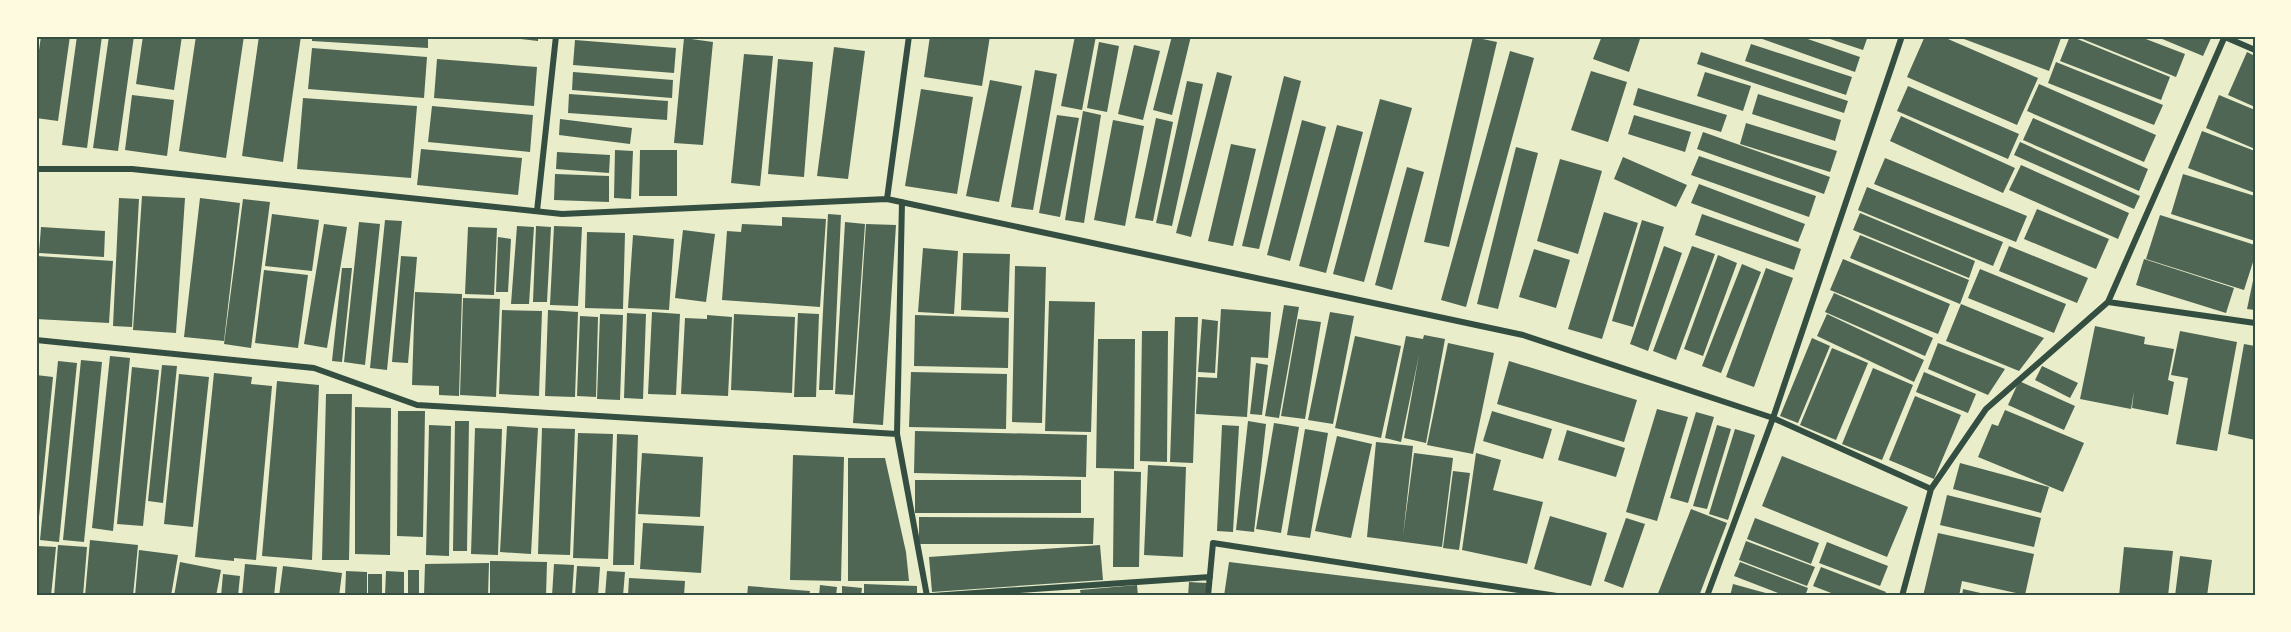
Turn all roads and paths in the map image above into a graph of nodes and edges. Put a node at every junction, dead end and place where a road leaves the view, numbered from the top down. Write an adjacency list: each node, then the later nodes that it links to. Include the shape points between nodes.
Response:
1 (556, 36): 9 (street)
2 (909, 36): 7 (street)
3 (1902, 36): 13 (street)
4 (2225, 36): 5 (street); 10 (street)
5 (2255, 50)
6 (36, 169): 9 (street, via 132,169)
7 (887, 199): 8 (street); 9 (street, via 561,214)
8 (902, 202): 13 (street, via 1523,335); 14 (street)
9 (537, 211)
10 (2108, 302): 11 (street); 15 (street, via 1986,409)
11 (2255, 323)
12 (36, 340): 14 (street, via 314,368 417,405)
13 (1773, 418): 15 (street); 21 (street)
14 (897, 434): 17 (street)
15 (1930, 489): 22 (street)
16 (1210, 577): 18 (street); 19 (street); 20 (street, via 1213,543)
17 (927, 596)
18 (932, 596)
19 (1208, 596)
20 (1557, 596)
21 (1707, 596)
22 (1902, 596)

